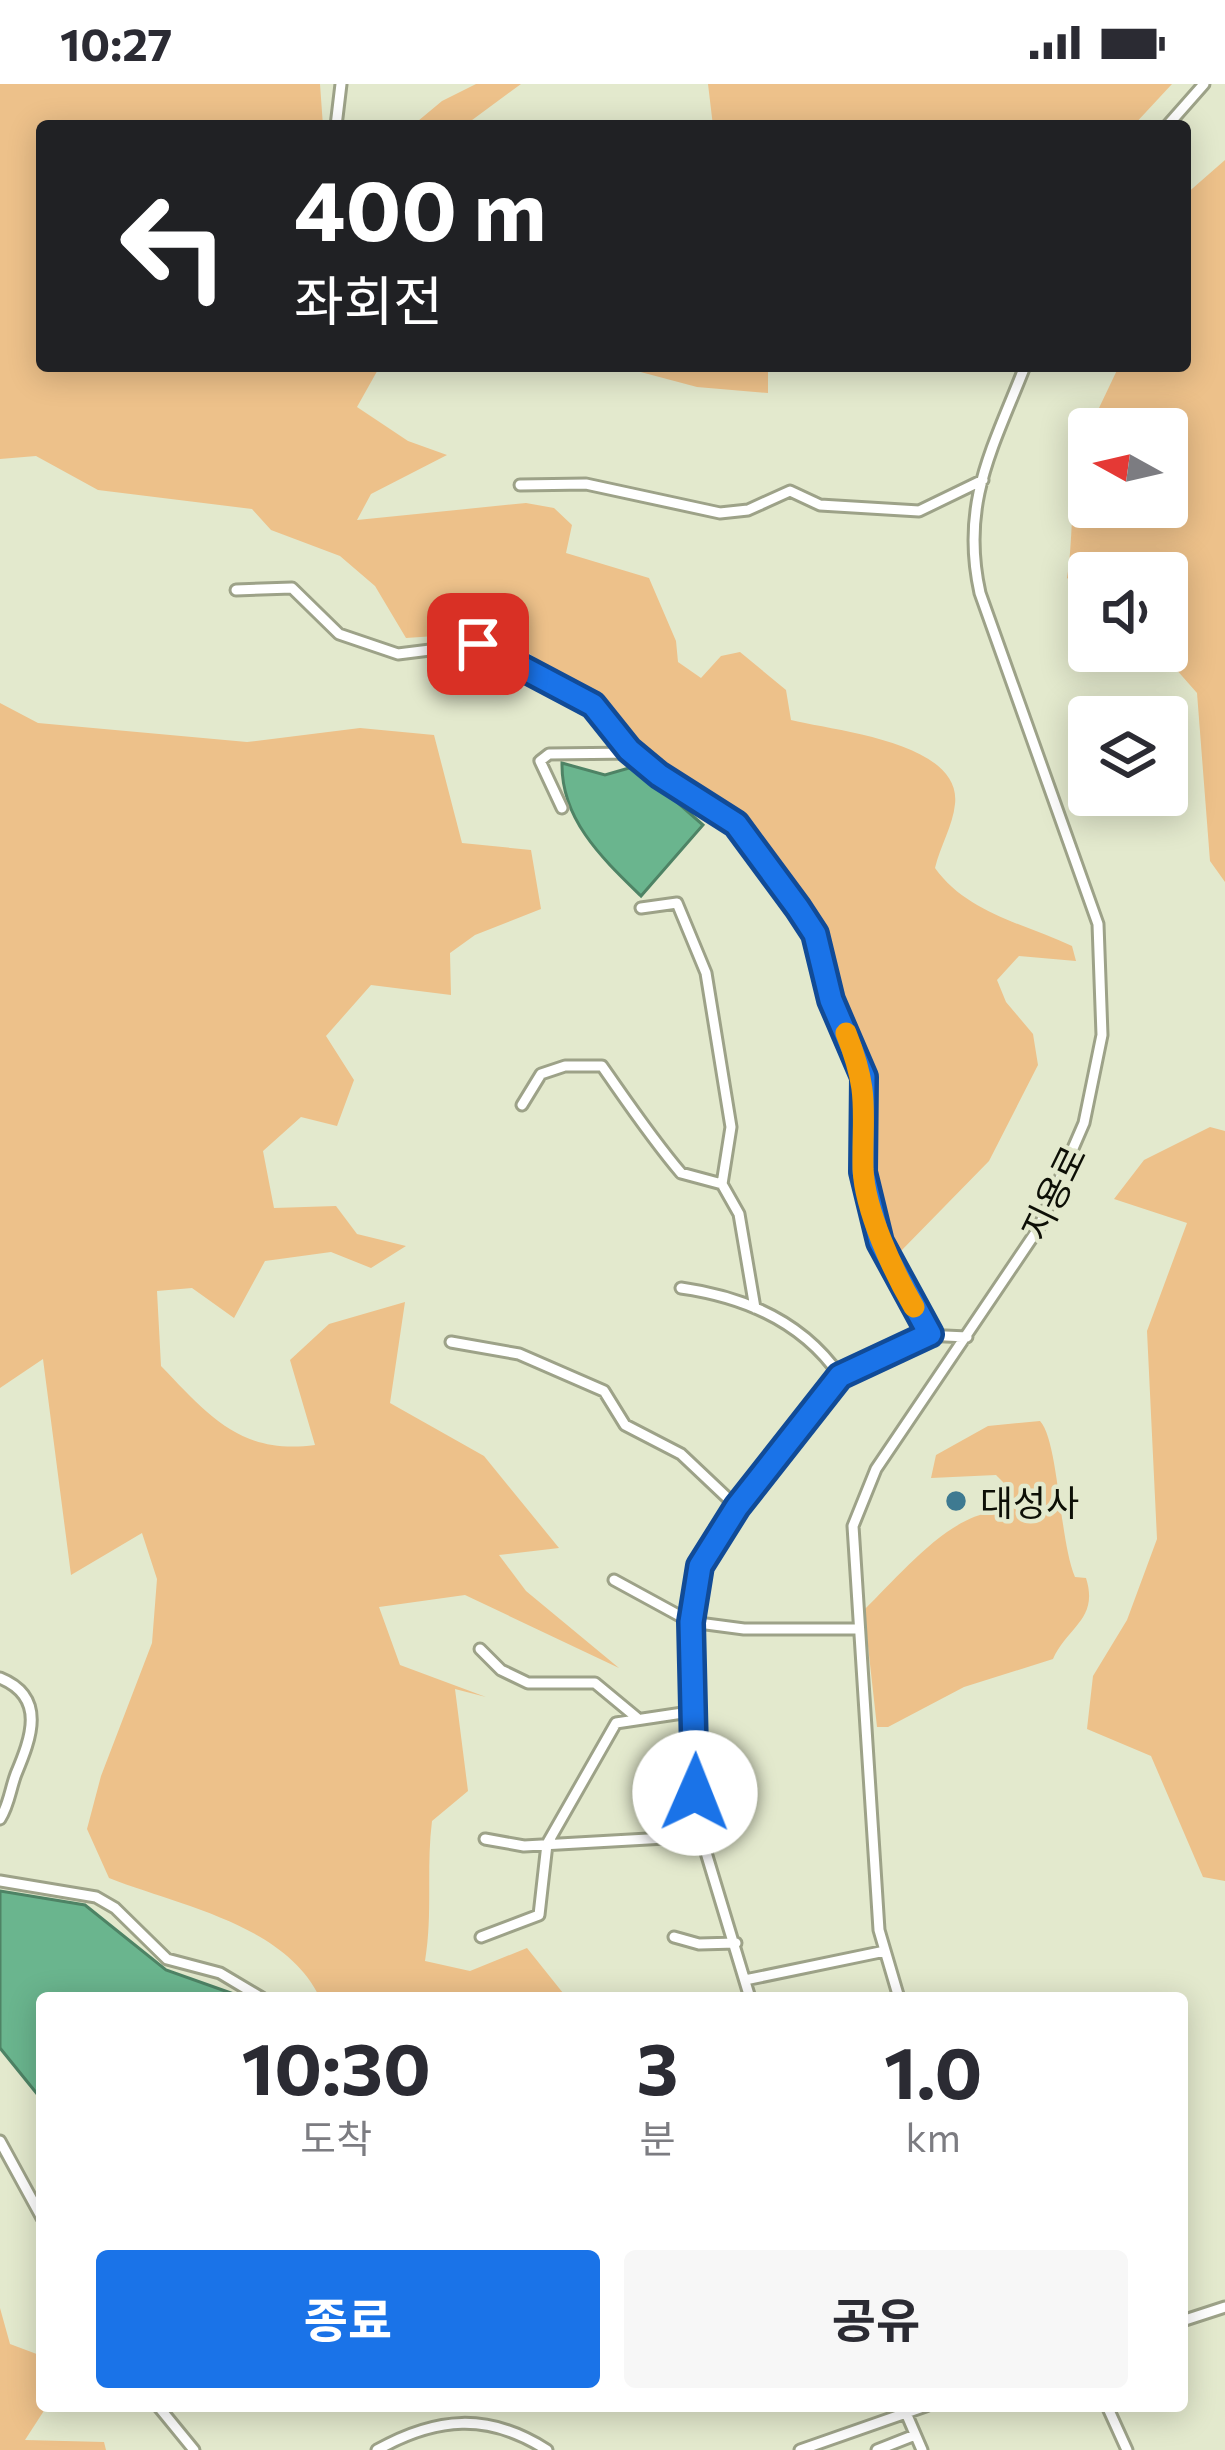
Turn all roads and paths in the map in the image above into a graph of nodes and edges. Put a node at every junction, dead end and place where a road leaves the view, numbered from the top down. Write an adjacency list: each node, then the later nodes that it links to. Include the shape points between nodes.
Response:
1 (341, 84): 3 (street)
2 (1204, 84): 4 (street)
3 (337, 120)
4 (1172, 120)
5 (1023, 372): 6 (street, 지용로)
6 (982, 480): 7 (street, via 919,511 820,505 790,491 720,513 586,484); 17 (street, 지용로, via 970,524 980,593 1078,859 1098,924 1104,981 1084,1124 1038,1229)
7 (520, 485)
8 (236, 590): 9 (street, via 292,588 339,634 398,654 478,644 593,705)
9 (634, 754): 10 (street, via 549,754 540,761); 16 (street, via 736,824 815,934 831,1000 864,1077 863,1172 880,1242)
10 (562, 808)
11 (641, 908): 13 (street, via 677,903 706,973 731,1127)
12 (522, 1105): 13 (street, via 541,1074 602,1066 682,1173)
13 (722, 1184): 15 (street, via 739,1214)
14 (681, 1288): 15 (street)
15 (755, 1308): 19 (street, via 803,1332)
16 (930, 1334): 17 (street); 19 (street)
17 (967, 1337): 23 (street, 지용로, via 861,1495 851,1553)
18 (451, 1342): 20 (street, via 519,1354 604,1391 626,1425 681,1454)
19 (840, 1376): 20 (street)
20 (737, 1507): 22 (street, via 700,1566)
21 (614, 1580): 22 (street)
22 (691, 1622): 23 (street); 26 (street)
23 (857, 1629): 36 (street, 지용로)
24 (480, 1649): 27 (street, via 528,1683 595,1683)
25 (0, 1678): 28 (street, via 32,1709 30,1745)
26 (696, 1711): 27 (street); 29 (street)
27 (636, 1718): 31 (street, via 616,1723)
28 (0, 1819)
29 (701, 1836): 31 (street); 35 (street)
30 (485, 1839): 31 (street)
31 (547, 1844): 33 (street, via 539,1915)
32 (0, 1881): 38 (street, via 96,1897 167,1959 220,1973)
33 (481, 1937)
34 (674, 1937): 35 (street)
35 (736, 1943): 37 (street)
36 (885, 1951): 37 (street); 40 (street, 지용로)
37 (745, 1980): 39 (street)
38 (252, 1992)
39 (748, 1992)
40 (897, 1992)
41 (0, 2140): 42 (street)
42 (36, 2207)
43 (1225, 2307): 44 (street)
44 (1188, 2319)
45 (163, 2412): 50 (street)
46 (899, 2412): 53 (street)
47 (905, 2412): 49 (street)
48 (1110, 2412): 56 (street)
49 (915, 2435): 54 (street); 55 (street)
50 (194, 2450)
51 (377, 2450): 52 (street, via 455,2420 506,2430)
52 (547, 2450)
53 (800, 2450)
54 (877, 2450)
55 (922, 2450)
56 (1127, 2450)

